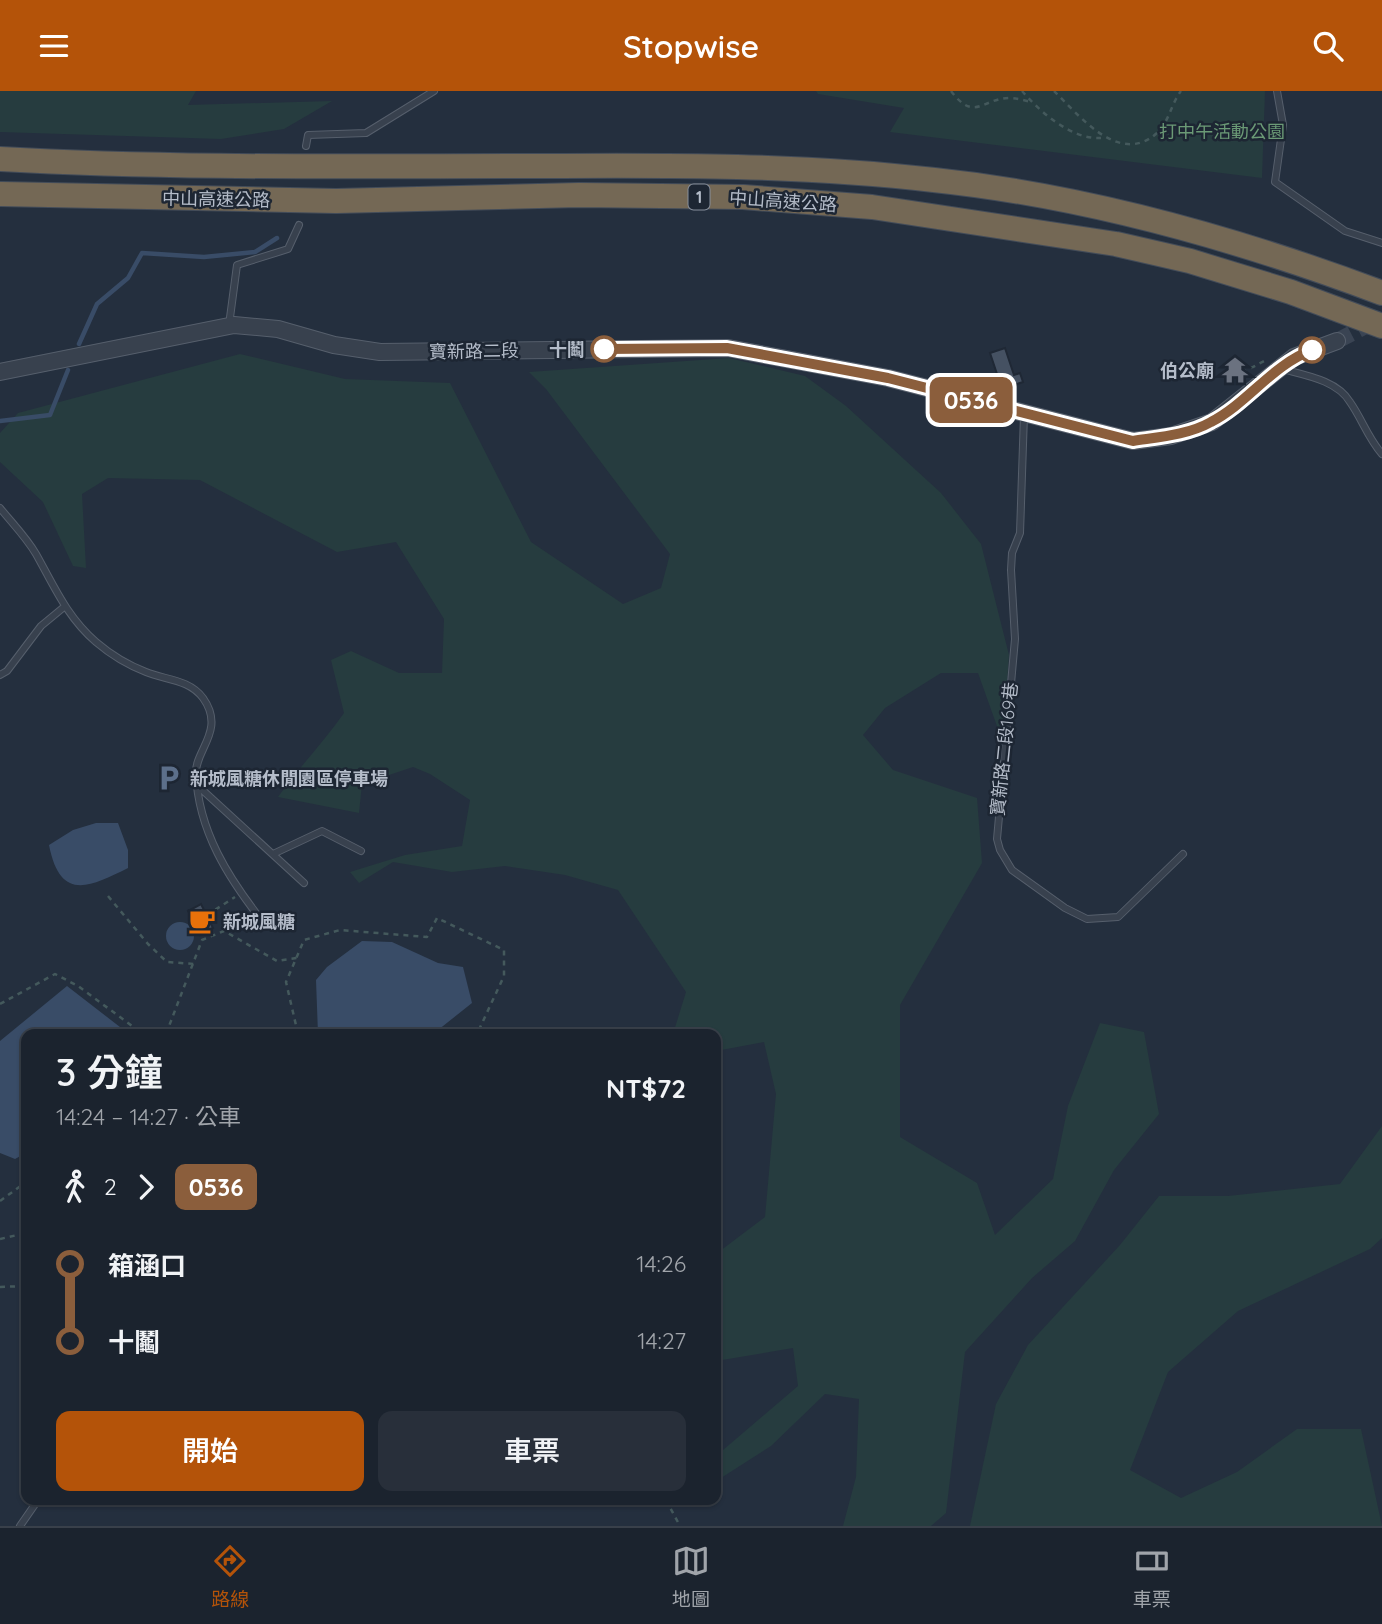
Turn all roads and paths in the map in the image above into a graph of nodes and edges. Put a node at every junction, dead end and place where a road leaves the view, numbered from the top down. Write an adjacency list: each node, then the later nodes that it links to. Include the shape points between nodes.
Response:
1 (434, 91): 9 (lane, via 366,133 308,135)
2 (951, 91): 7 (path, via 961,104 977,109 1008,98)
3 (1022, 91): 7 (path)
4 (1054, 91): 8 (path)
5 (1181, 91): 8 (path, via 1156,134 1117,143)
6 (1277, 91): 13 (lane, via 1283,125 1275,182 1345,232)
7 (1033, 102): 8 (path, via 1078,133)
8 (1103, 138)
9 (306, 146)
10 (0, 159): 14 (highway, 中山高速公路 / 1, via 114,165 716,165 934,180 1130,215 1216,236)
11 (0, 194): 16 (highway, 中山高速公路 / 1, via 336,201 579,195 743,197 872,207 1116,244 1190,261)
12 (299, 225): 15 (lane, via 288,249 237,265)
13 (1382, 243)
14 (1382, 293)
15 (229, 326): 19 (street, 寶新路二段); 20 (street, 寶新路二段, via 278,329 380,352 727,348 888,378)
16 (1382, 326)
17 (1337, 341): 18 (street, 寶新路二段, via 1294,357)
18 (1280, 368): 20 (street, 寶新路二段, via 1212,422 1171,436 1133,441); 21 (lane, via 1324,381 1349,398)
19 (0, 372)
20 (1024, 415): 28 (lane, 寶新路二段169巷, via 1020,533 1011,570 1015,639 998,811 1000,850 1012,870 1087,919 1118,917)
21 (1382, 454)
22 (0, 507): 23 (lane, via 35,552)
23 (64, 607): 24 (lane, via 41,626); 25 (lane, via 109,652 135,668 192,687 202,697 209,710 210,739 196,771)
24 (0, 675)
25 (198, 786): 27 (lane); 30 (lane, via 210,838)
26 (360, 851): 27 (lane, via 322,831)
27 (273, 854): 29 (lane)
28 (1183, 854)
29 (304, 883)
30 (241, 894): 32 (path); 33 (lane)
31 (108, 896): 35 (path, via 167,961)
32 (207, 915)
33 (263, 922)
34 (297, 958): 35 (path, via 277,961 224,930 202,940); 39 (path, via 286,982); 40 (path, via 304,940 340,930 427,937 438,918 503,950 504,976)
35 (195, 964): 38 (path)
36 (0, 1004): 37 (path, via 55,974)
37 (136, 1029)
38 (168, 1029)
39 (297, 1029)
40 (479, 1029)
41 (21, 1186): 42 (path)
42 (0, 1201)
43 (21, 1234): 44 (path)
44 (0, 1239)
45 (21, 1286): 46 (path)
46 (0, 1287)
47 (35, 1505): 49 (lane)
48 (669, 1505): 50 (path)
49 (20, 1526)
50 (680, 1526)

